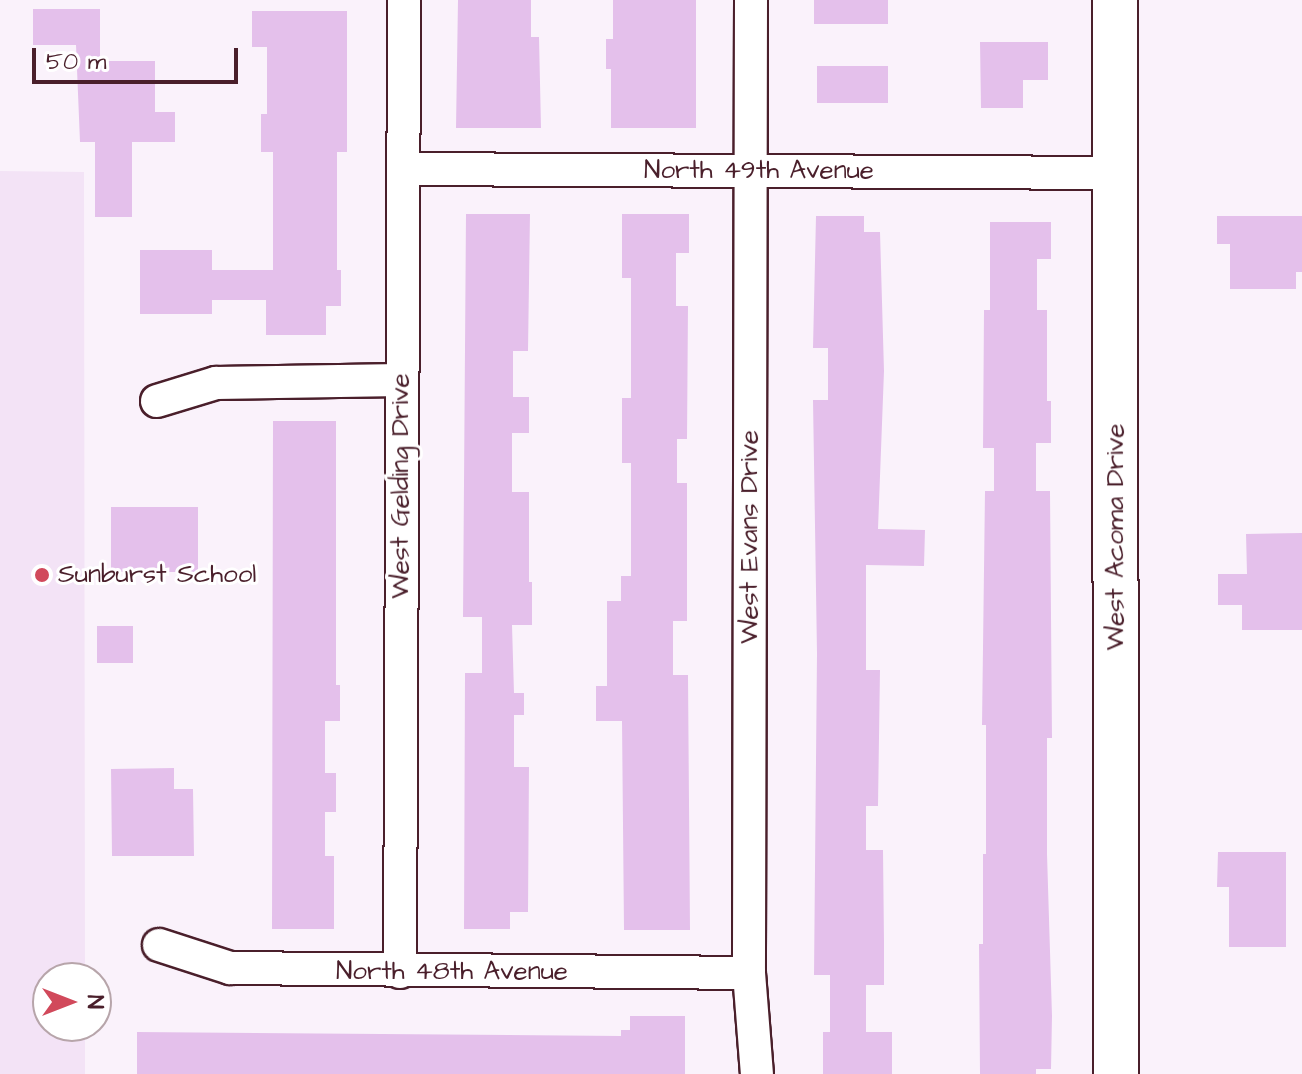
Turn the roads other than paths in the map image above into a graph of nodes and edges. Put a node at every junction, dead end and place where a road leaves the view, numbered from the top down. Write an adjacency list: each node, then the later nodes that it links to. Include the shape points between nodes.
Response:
1 (404, 0): 4 (street, West Gelding Drive)
2 (751, 0): 5 (street, West Evans Drive)
3 (1115, 0): 6 (street, West Acoma Drive)
4 (403, 169): 5 (street, North 49th Avenue); 7 (street, West Gelding Drive)
5 (751, 171): 6 (street, North 49th Avenue); 11 (street, West Evans Drive)
6 (1115, 173): 13 (street, West Acoma Drive)
7 (401, 380): 8 (street, via 216,383); 10 (street, West Gelding Drive)
8 (157, 401)
9 (159, 945): 10 (street, North 48th Avenue, via 230,968)
10 (400, 972): 11 (street, North 48th Avenue)
11 (749, 973): 12 (street, West Evans Drive)
12 (757, 1074)
13 (1116, 1074)

